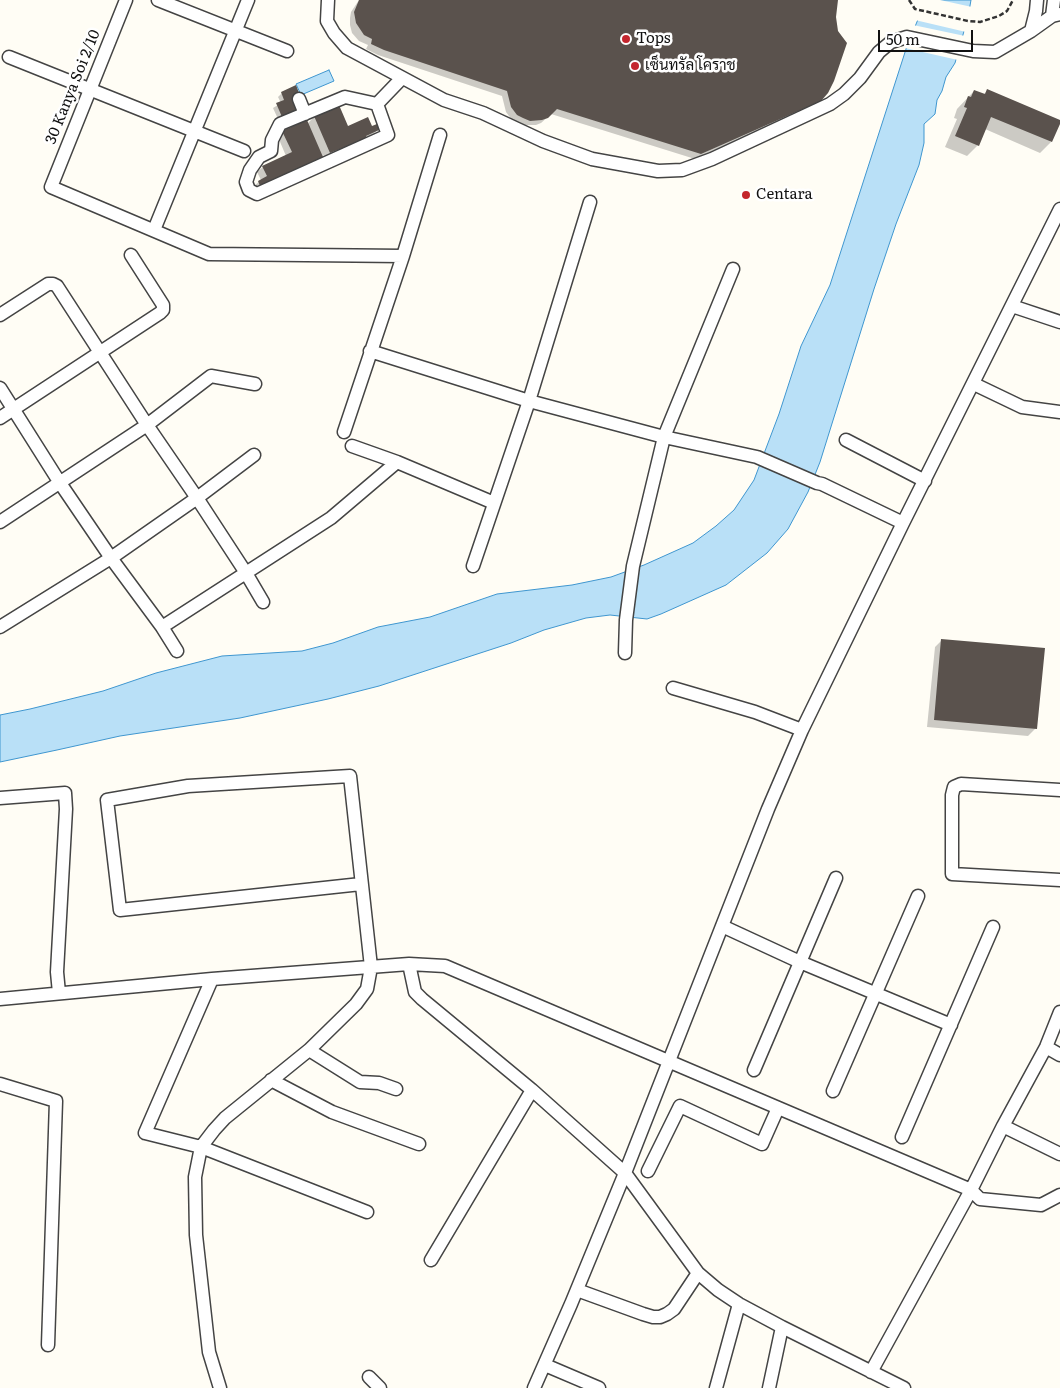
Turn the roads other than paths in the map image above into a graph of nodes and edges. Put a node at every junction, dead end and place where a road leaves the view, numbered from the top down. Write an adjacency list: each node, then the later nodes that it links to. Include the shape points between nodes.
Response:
1 (126, 0): 13 (street, 30 Kanya Soi 2/10)
2 (158, 0): 8 (street)
3 (248, 0): 8 (street)
4 (328, 0): 12 (street, via 327,21 346,48)
5 (1037, 0): 9 (street)
6 (1054, 0): 7 (street)
7 (1056, 15): 9 (street)
8 (236, 30): 10 (street); 17 (street)
9 (1031, 31): 12 (street, via 995,52 973,51 907,37 892,42 879,52 860,78 830,104 682,170 658,171 592,159 543,142 484,113 444,100)
10 (287, 50)
11 (9, 57): 13 (street)
12 (402, 78): 15 (street)
13 (90, 89): 17 (street); 22 (street, 30 Kanya Soi 2/10, via 51,187)
14 (299, 99): 16 (street)
15 (377, 104): 16 (street, via 345,97); 16 (street, via 388,135 258,194 249,190 246,182 250,170 259,157 271,152 272,140 280,124)
16 (305, 114)
17 (194, 131): 19 (street); 22 (street)
18 (440, 135): 24 (street)
19 (244, 151)
20 (590, 202): 34 (street)
21 (1060, 209): 26 (street)
22 (154, 230): 24 (street, via 209,254)
23 (131, 255): 30 (street, via 163,305 163,310)
24 (403, 256): 29 (street)
25 (733, 269): 40 (street)
26 (1012, 306): 28 (street); 32 (street)
27 (0, 315): 30 (street, via 52,284 57,286)
28 (1060, 322)
29 (370, 351): 34 (street); 39 (street)
30 (99, 353): 35 (street); 38 (street)
31 (255, 384): 38 (street, via 211,376)
32 (974, 384): 36 (street, via 1022,407); 45 (street)
33 (0, 388): 35 (street)
34 (529, 401): 40 (street); 48 (street)
35 (14, 410): 37 (street); 46 (street)
36 (1060, 412)
37 (0, 418)
38 (147, 426): 46 (street); 47 (street)
39 (344, 432)
40 (664, 437): 50 (street, via 757,457); 58 (street, via 633,566)
41 (846, 440): 45 (street)
42 (352, 446): 44 (street)
43 (254, 455): 47 (street)
44 (397, 462): 48 (street); 53 (street, via 331,518)
45 (925, 481): 50 (street)
46 (60, 482): 49 (street); 51 (street)
47 (197, 498): 51 (street); 53 (street)
48 (494, 503): 52 (street)
49 (0, 522)
50 (903, 523): 60 (street)
51 (111, 558): 55 (street); 56 (street)
52 (473, 566)
53 (246, 573): 54 (street); 56 (street)
54 (263, 602)
55 (0, 627)
56 (162, 627): 57 (street)
57 (177, 651)
58 (625, 653)
59 (672, 688): 60 (street, via 755,712)
60 (802, 730): 67 (street)
61 (1060, 790): 64 (street, via 961,784 954,788 952,795 952,874)
62 (0, 798): 73 (street, via 65,793)
63 (836, 878): 69 (street)
64 (1060, 880)
65 (361, 884): 65 (street, via 120,910 108,800 188,786 350,776); 71 (street)
66 (918, 896): 74 (street)
67 (722, 926): 69 (street); 81 (street)
68 (993, 927): 77 (street)
69 (800, 962): 74 (street); 82 (street)
70 (409, 964): 71 (street); 81 (street, via 445,966); 86 (street, via 415,992)
71 (371, 967): 72 (street); 79 (street, via 366,989 356,1004)
72 (212, 979): 73 (street); 92 (street, via 144,1133)
73 (58, 993): 75 (street)
74 (876, 994): 77 (street); 87 (street)
75 (0, 999)
76 (1060, 1012): 78 (street)
77 (950, 1025): 90 (street)
78 (1046, 1048): 80 (street); 89 (street)
79 (309, 1050): 83 (street); 85 (street, via 360,1082 379,1082)
80 (1060, 1055)
81 (668, 1061): 88 (street); 95 (street)
82 (754, 1070)
83 (271, 1080): 91 (street, via 332,1112); 92 (street, via 225,1118)
84 (0, 1084): 104 (street, via 56,1101)
85 (396, 1090)
86 (532, 1090): 95 (street); 99 (street)
87 (833, 1091)
88 (778, 1108): 94 (street, via 762,1144 680,1106); 96 (street)
89 (1003, 1126): 93 (street); 96 (street)
90 (902, 1137)
91 (419, 1144)
92 (201, 1147): 98 (street); 108 (street, via 195,1177 196,1235 209,1352)
93 (1060, 1154)
94 (648, 1171)
95 (625, 1173): 100 (street); 101 (street)
96 (971, 1190): 97 (street, via 980,1199 1041,1205); 107 (street)
97 (1060, 1195)
98 (367, 1212)
99 (431, 1260)
100 (698, 1273): 101 (street, via 674,1309 660,1317); 102 (street)
101 (577, 1290): 105 (street)
102 (739, 1304): 103 (street); 112 (street)
103 (782, 1327): 107 (street); 113 (street)
104 (48, 1345)
105 (544, 1365): 110 (street); 111 (street)
106 (369, 1377): 109 (street)
107 (874, 1379): 114 (street)
108 (220, 1388)
109 (380, 1388)
110 (534, 1388)
111 (599, 1388)
112 (716, 1388)
113 (769, 1388)
114 (904, 1388)

